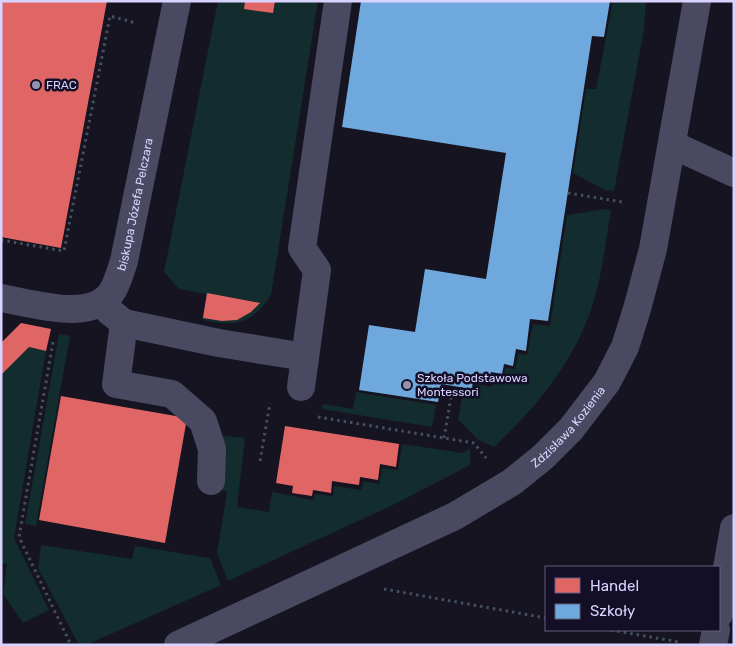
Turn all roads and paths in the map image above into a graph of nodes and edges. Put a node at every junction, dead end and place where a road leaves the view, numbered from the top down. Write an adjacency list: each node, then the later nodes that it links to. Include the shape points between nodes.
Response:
1 (177, 1): 4 (street, biskupa Józefa Pelczara)
2 (338, 1): 14 (street, via 302,248 317,270)
3 (697, 1): 5 (street, Zdzisława Kozienia)
4 (171, 31): 9 (path, via 110,16 64,251); 11 (street, biskupa Józefa Pelczara, via 124,261 112,291)
5 (673, 145): 6 (street); 30 (street, Zdzisława Kozienia, via 654,249 625,347 607,382 543,457 512,482 455,516)
6 (734, 173)
7 (568, 193): 8 (path)
8 (622, 202)
9 (1, 240)
10 (1, 298): 12 (street)
11 (99, 304): 12 (street, via 81,310); 13 (street)
12 (59, 307): 29 (path, via 19,537)
13 (124, 322): 14 (street); 21 (street, via 116,384 172,394 203,421 212,449)
14 (305, 357): 15 (street)
15 (301, 387): 19 (path, via 273,382)
16 (452, 391): 18 (path)
17 (312, 416): 18 (path)
18 (444, 438): 20 (path, via 474,443)
19 (260, 461)
20 (490, 462)
21 (211, 481)
22 (734, 528): 24 (street)
23 (376, 587): 25 (path)
24 (720, 608)
25 (545, 618)
26 (617, 631): 28 (path)
27 (716, 631): 31 (street)
28 (685, 643)
29 (71, 645)
30 (178, 645)
31 (713, 645)

